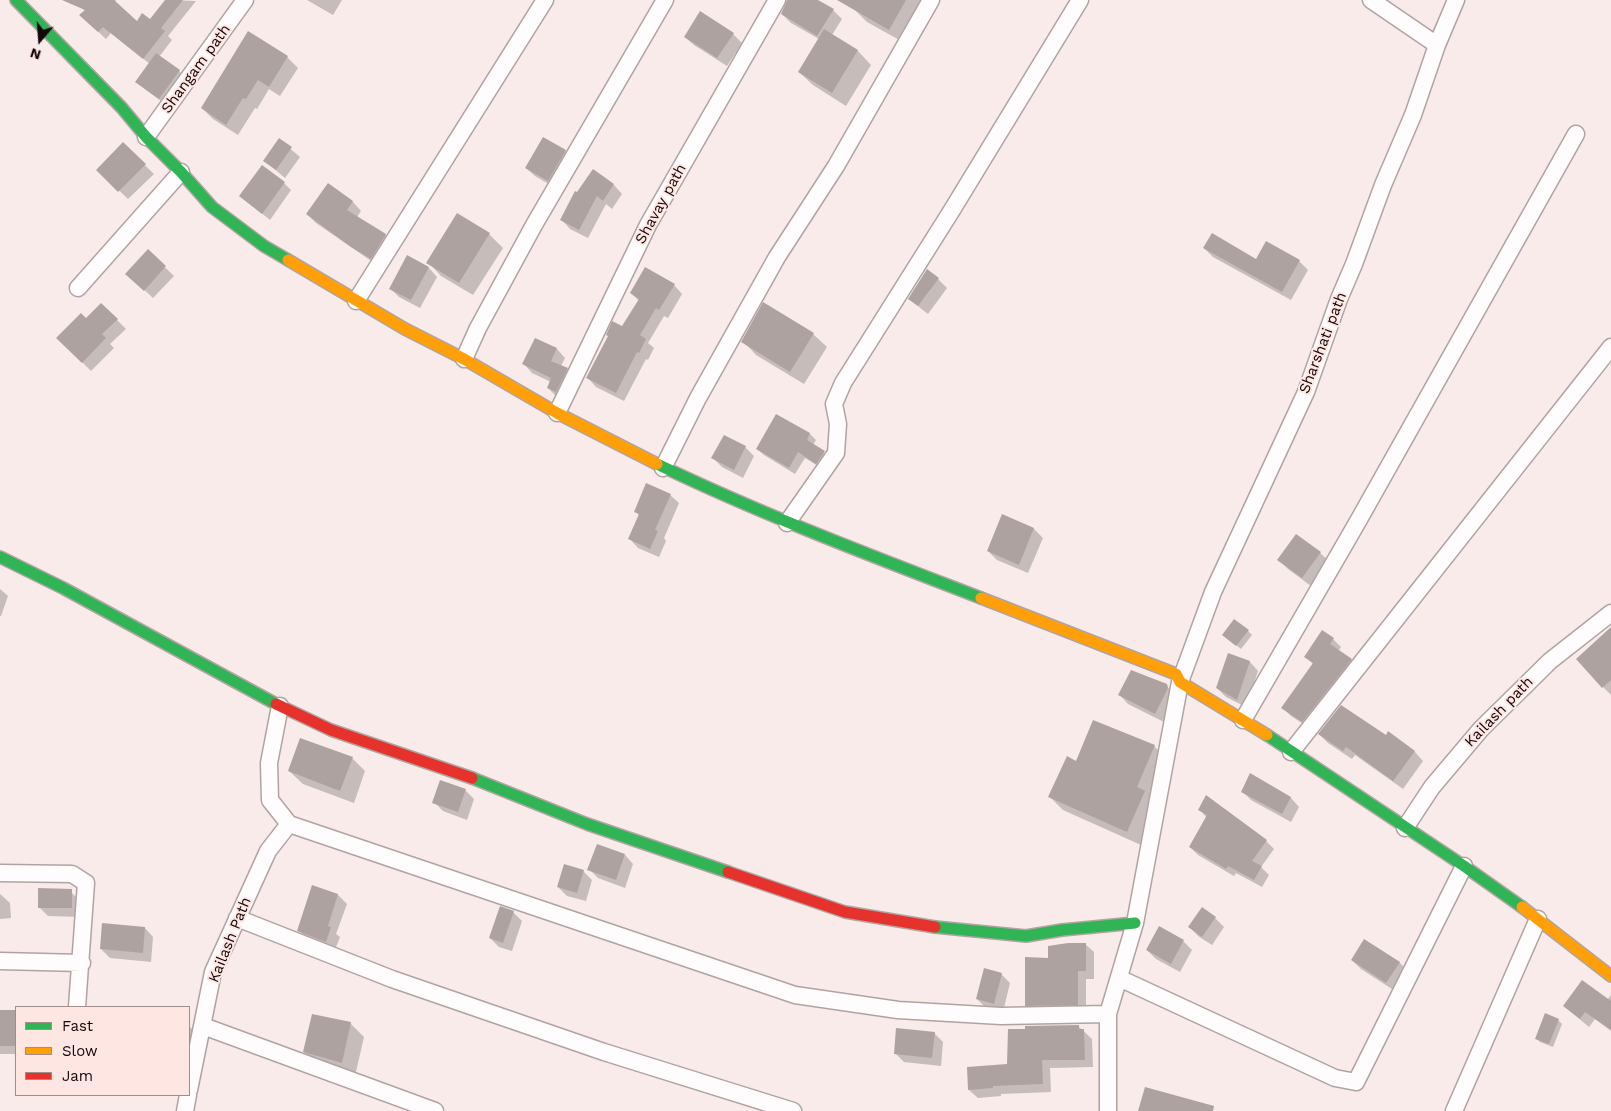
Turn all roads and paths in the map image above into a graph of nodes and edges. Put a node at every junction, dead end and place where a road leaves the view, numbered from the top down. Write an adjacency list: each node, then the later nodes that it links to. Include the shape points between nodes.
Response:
1 (16, 0): 12 (street, via 122,108)
2 (246, 0): 12 (street, Shangam path)
3 (544, 0): 15 (street)
4 (665, 0): 17 (street, via 534,225)
5 (777, 0): 18 (street, Shavay path, via 648,225)
6 (930, 0): 19 (street, via 836,166 778,257 698,398)
7 (1080, 0): 20 (street, via 843,382 834,404 838,424 836,453)
8 (1371, 0): 10 (street)
9 (1456, 0): 10 (street, Sharshati path)
10 (1437, 45): 23 (street, Sharshati path, via 1306,392 1213,592)
11 (1576, 134): 25 (street)
12 (146, 137): 13 (street)
13 (181, 172): 14 (street); 15 (street, via 212,207 257,241)
14 (78, 288)
15 (356, 300): 17 (street)
16 (1611, 347): 26 (street)
17 (464, 359): 18 (street)
18 (556, 413): 19 (street)
19 (663, 468): 20 (street)
20 (787, 523): 23 (street, via 1167,670 1176,674)
21 (0, 557): 24 (street)
22 (1611, 613): 28 (street, Kailash path, via 1550,661 1481,729 1432,787)
23 (1180, 682): 25 (street); 33 (street, Sharshati path)
24 (280, 706): 27 (street, via 270,763 270,800); 33 (street, via 331,730 456,771 587,824 845,912 938,928 1026,936)
25 (1243, 720): 26 (street)
26 (1291, 752): 28 (street)
27 (289, 824): 31 (street, Kailash Path, via 268,851); 39 (street, via 795,995 898,1010 1001,1016)
28 (1405, 828): 29 (street)
29 (1464, 866): 32 (street); 37 (street, via 1356,1082 1335,1078)
30 (0, 873): 35 (street, via 72,874 86,883)
31 (237, 918): 40 (street, Kailash Path, via 214,972); 45 (street, via 401,982 604,1052)
32 (1538, 919): 36 (street); 47 (street)
33 (1135, 924): 37 (street, Sharshati path)
34 (0, 961): 35 (street)
35 (82, 963): 38 (street)
36 (1611, 976)
37 (1119, 978): 39 (street, Sharshati path)
38 (77, 1006)
39 (1108, 1014): 46 (street, Sharshati path)
40 (203, 1026): 41 (street, Kailash Path); 44 (street)
41 (190, 1070)
42 (188, 1096): 43 (street)
43 (185, 1111)
44 (435, 1111)
45 (793, 1111)
46 (1108, 1111)
47 (1454, 1111)

